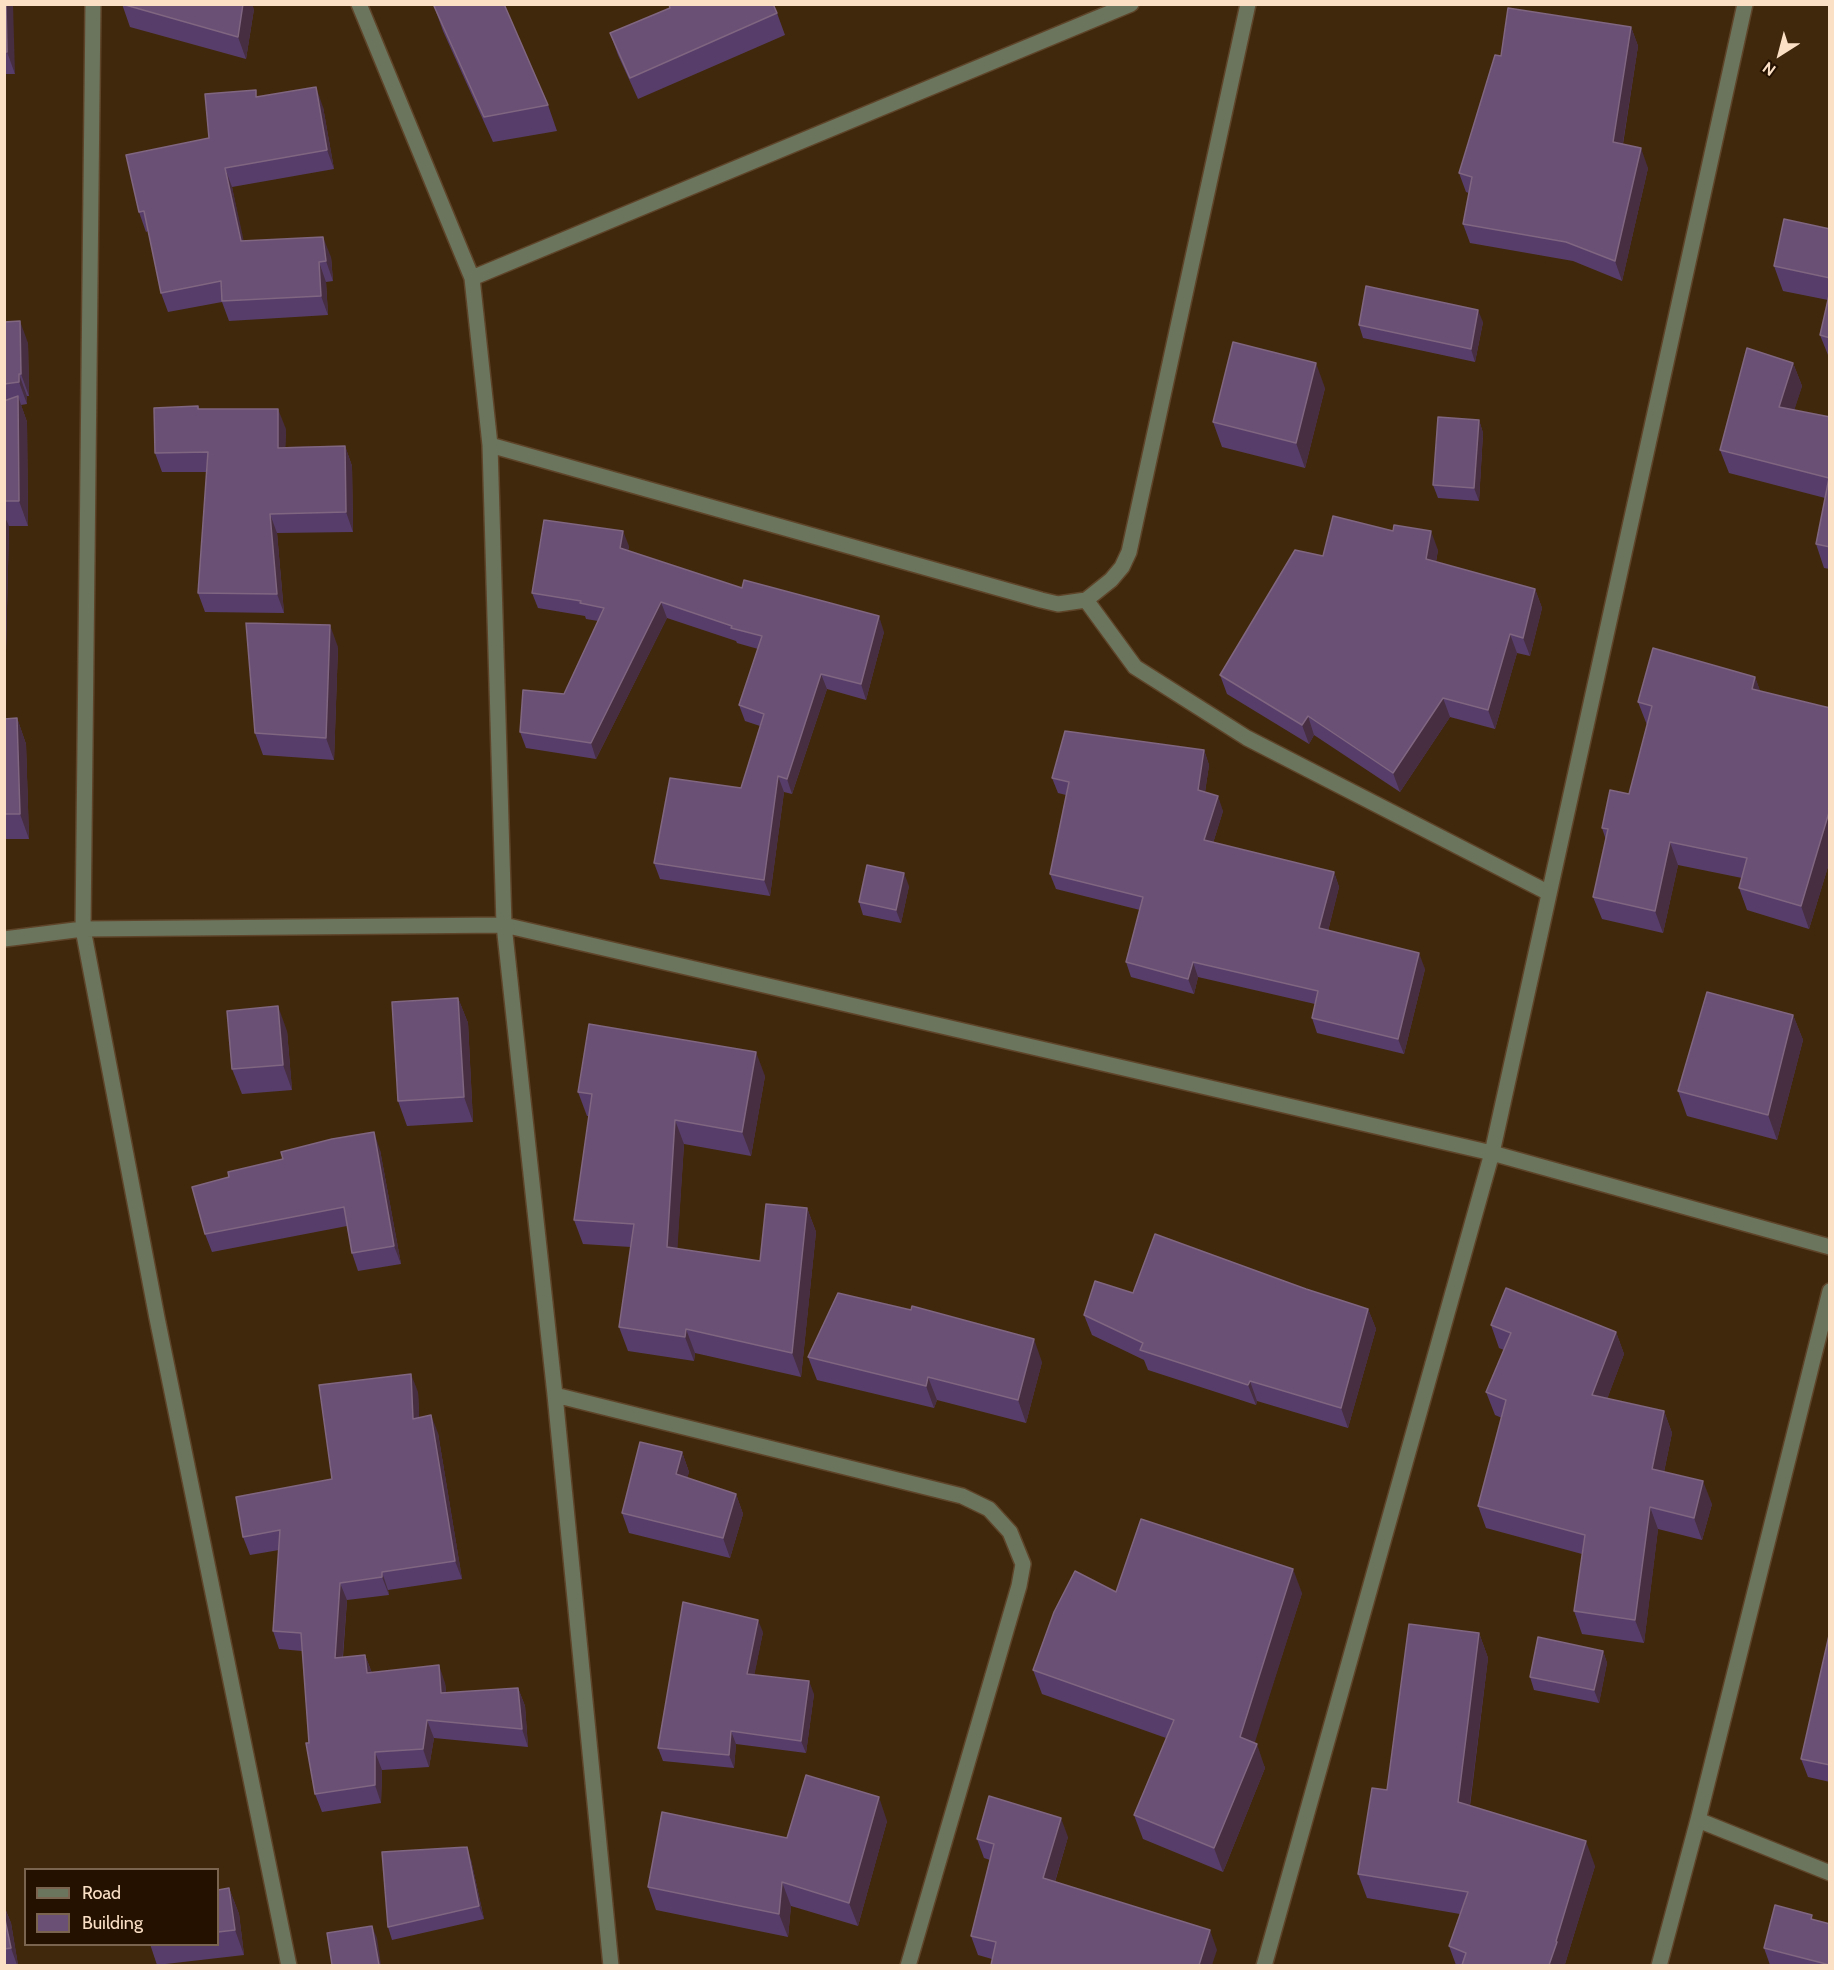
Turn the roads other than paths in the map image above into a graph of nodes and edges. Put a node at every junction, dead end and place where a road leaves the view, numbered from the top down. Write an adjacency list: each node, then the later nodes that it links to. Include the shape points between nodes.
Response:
1 (93, 4): 11 (street)
2 (359, 4): 6 (street)
3 (1131, 4): 6 (street)
4 (1248, 4): 8 (street, via 1129,552 1111,580)
5 (1744, 4): 9 (street)
6 (472, 278): 7 (street)
7 (490, 445): 8 (street, via 1041,600 1058,604); 10 (street)
8 (1086, 600): 9 (street, via 1135,667 1247,738)
9 (1549, 893): 13 (street)
10 (504, 925): 11 (street); 13 (street); 16 (street)
11 (83, 929): 12 (street); 19 (street, via 157,1318)
12 (4, 939)
13 (1492, 1153): 14 (street); 22 (street)
14 (1830, 1247)
15 (1830, 1291): 17 (street)
16 (555, 1395): 20 (street); 21 (street, via 962,1496 989,1509 1010,1532 1023,1564 1019,1586)
17 (1698, 1820): 18 (street); 23 (street)
18 (1830, 1873)
19 (289, 1965)
20 (611, 1965)
21 (908, 1965)
22 (1264, 1965)
23 (1659, 1965)

